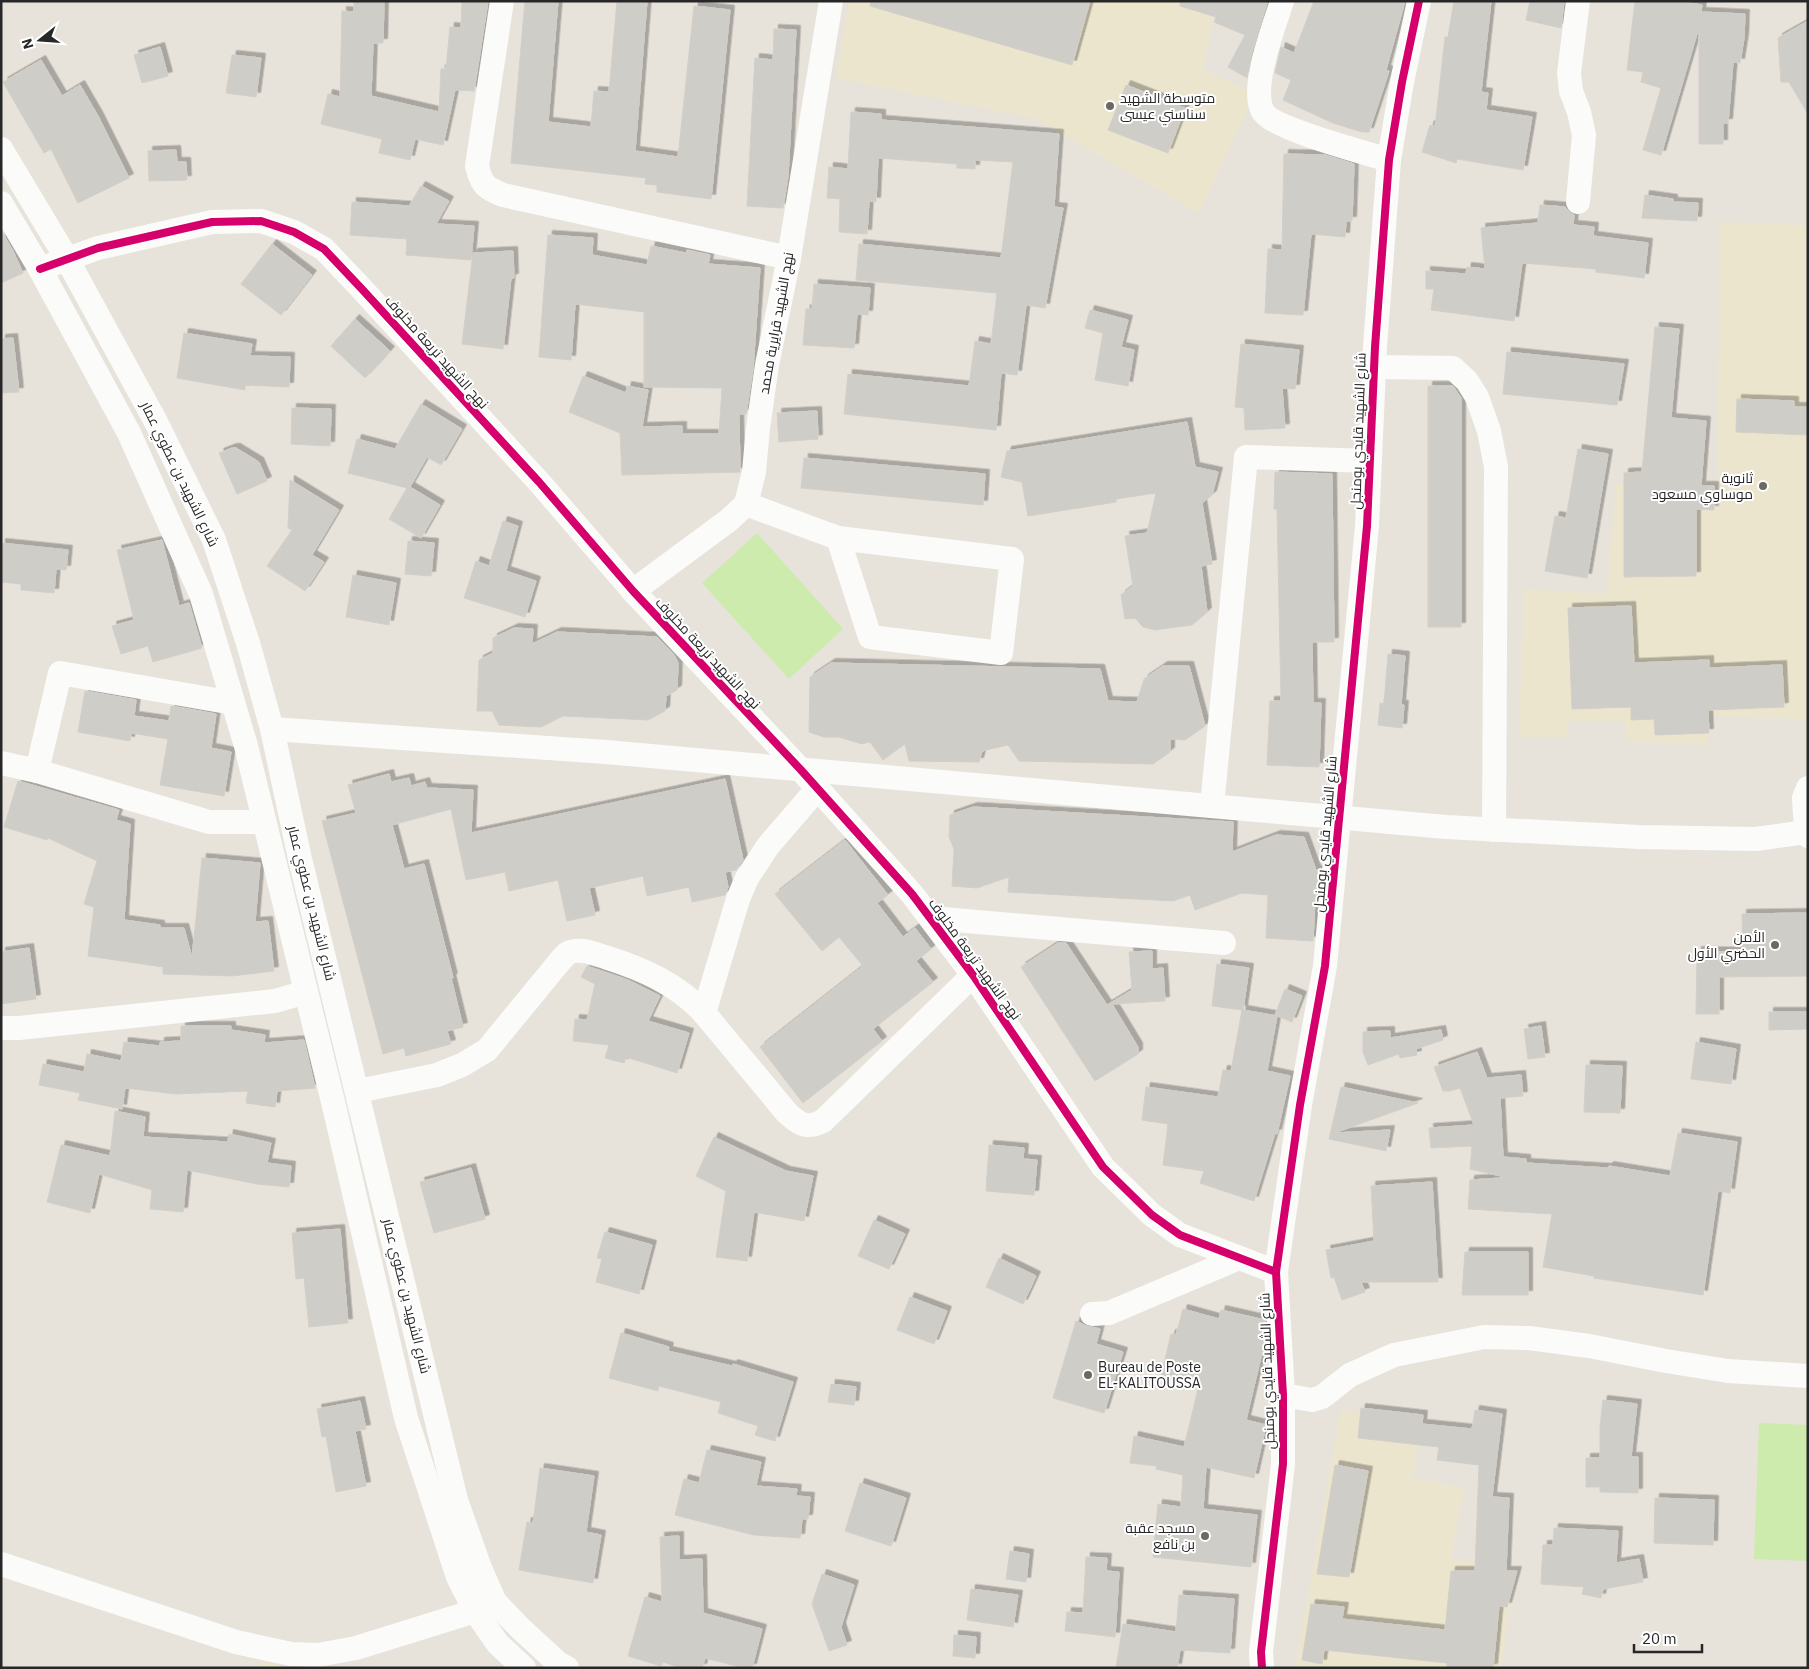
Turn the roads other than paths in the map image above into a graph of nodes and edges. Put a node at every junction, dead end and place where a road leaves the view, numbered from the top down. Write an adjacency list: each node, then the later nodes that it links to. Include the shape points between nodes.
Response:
1 (502, 1): 10 (street, via 477,166 486,188 503,195)
2 (831, 1): 10 (street, نهج الشهيد قرايرية محمد)
3 (1282, 1): 7 (street, via 1265,54 1259,92 1263,112 1273,121 1301,132)
4 (1419, 1): 7 (street, شارع الشهيد قايدي بومنجل)
5 (1578, 1): 8 (street, via 1569,73 1584,135)
6 (1, 149): 11 (street, شارع الشهيد بن عطوي عمار)
7 (1389, 160): 13 (street, شارع الشهيد قايدي بومنجل)
8 (1578, 202)
9 (4, 212): 12 (street, شارع الشهيد بن عطوي عمار)
10 (789, 258): 15 (street, نهج الشهيد قرايرية محمد, via 767,365 754,472)
11 (67, 259): 12 (street, نهج الشهيد تريعة مخلوف); 17 (street, نهج الشهيد تريعة مخلوف, via 135,238 212,222 261,221 294,232 324,249 539,482); 19 (street, شارع الشهيد بن عطوي عمار, via 156,422 214,540)
12 (40, 268): 18 (street, شارع الشهيد بن عطوي عمار, via 129,433 201,594)
13 (1374, 367): 14 (street, شارع الشهيد قايدي بومنجل); 28 (street, via 1453,368 1477,397 1490,431 1496,467)
14 (1370, 461): 25 (street, via 1246,457); 26 (street, شارع الشهيد قايدي بومنجل)
15 (746, 504): 16 (street); 17 (street)
16 (838, 538): 16 (street, via 870,637 1001,653 1012,559)
17 (633, 591): 21 (street, نهج الشهيد تريعة مخلوف)
18 (233, 703): 22 (street, via 60,673); 27 (street, شارع الشهيد بن عطوي عمار)
19 (272, 729): 21 (street, via 606,752); 36 (street, شارع الشهيد بن عطوي عمار, via 300,859)
20 (1, 763): 22 (street)
21 (801, 770): 23 (street, نهج الشهيد تريعة مخلوف); 25 (street)
22 (37, 771): 27 (street, via 209,822)
23 (818, 788): 30 (street, نهج الشهيد تريعة مخلوف); 34 (street, via 768,846 747,878)
24 (1808, 788): 29 (street, via 1804,798)
25 (1212, 806): 26 (street)
26 (1340, 817): 28 (street); 38 (street, شارع الشهيد قايدي بومنجل, via 1325,966 1300,1105)
27 (264, 822): 33 (street, شارع الشهيد بن عطوي عمار)
28 (1494, 830): 29 (street, via 1756,840)
29 (1807, 834)
30 (930, 918): 31 (street); 32 (street, نهج الشهيد تريعة مخلوف)
31 (1224, 943)
32 (973, 975): 34 (street, via 824,1121 814,1126 797,1122 787,1113); 37 (street, نهج الشهيد تريعة مخلوف, via 1103,1167 1152,1215 1180,1235)
33 (306, 992): 35 (street, via 274,1001); 43 (street, شارع الشهيد بن عطوي عمار, via 406,1418 458,1577)
34 (704, 1013): 36 (street, via 691,999 660,978 633,966 577,951 560,961 487,1050 437,1075)
35 (1, 1028)
36 (358, 1091): 43 (street, شارع الشهيد بن عطوي عمار, via 456,1500 480,1568)
37 (1239, 1258): 38 (street, نهج الشهيد تريعة مخلوف); 39 (street, via 1109,1313)
38 (1276, 1272): 41 (street, شارع الشهيد قايدي بومنجل)
39 (1092, 1314)
40 (1808, 1376): 41 (street, via 1728,1371 1589,1346 1538,1339 1484,1337 1394,1355 1350,1374 1326,1394 1312,1400)
41 (1283, 1395): 46 (street, شارع الشهيد قايدي بومنجل, via 1283,1464 1261,1652)
42 (1, 1564): 43 (street, via 226,1639 291,1654 318,1655 356,1648)
43 (485, 1607): 44 (street, شارع الشهيد بن عطوي عمار, via 498,1644); 45 (street, شارع الشهيد بن عطوي عمار, via 520,1628)
44 (524, 1668)
45 (567, 1668)
46 (1262, 1668)

